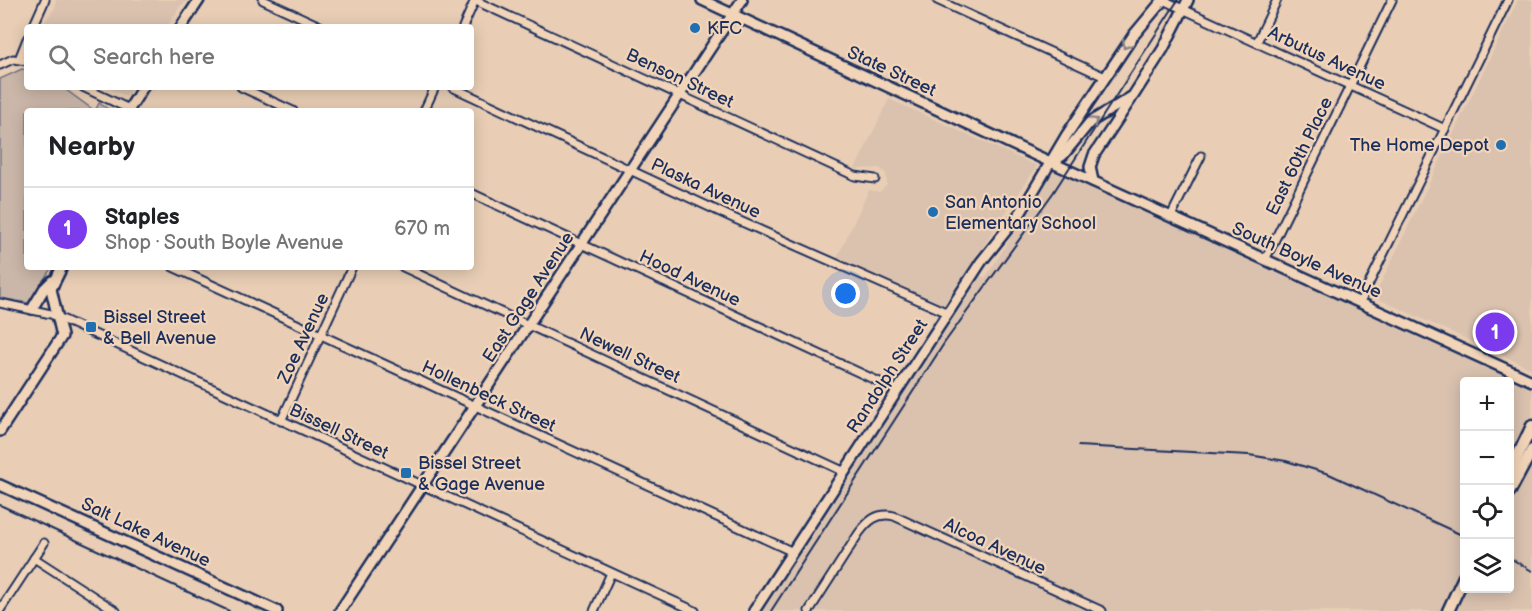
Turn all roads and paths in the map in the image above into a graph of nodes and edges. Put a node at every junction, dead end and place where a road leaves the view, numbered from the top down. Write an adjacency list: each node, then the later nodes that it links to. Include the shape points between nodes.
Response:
1 (45, 0): 15 (street)
2 (199, 0): 16 (main road)
3 (263, 0): 17 (street)
4 (475, 0): 18 (street); 29 (street, Benson Street)
5 (702, 0): 14 (main road, State Street)
6 (742, 0): 14 (main road, East Gage Avenue)
7 (937, 0): 22 (street)
8 (1163, 0): 13 (street, Arbutus Avenue); 22 (main road, Randolph Street, one-way to 22, via 1132,36)
9 (1188, 0): 13 (main road, Randolph Street)
10 (1277, 0): 19 (street)
11 (1392, 0): 23 (street, East 60th Place)
12 (1508, 0): 35 (street)
13 (1182, 10): 19 (street, Arbutus Avenue); 30 (main road, Randolph Street, via 1163,49)
14 (732, 14): 29 (main road, East Gage Avenue); 37 (main road, State Street)
15 (34, 24)
16 (183, 24)
17 (315, 24)
18 (464, 24)
19 (1257, 42): 23 (street, Arbutus Avenue)
20 (23, 60): 21 (street)
21 (0, 65)
22 (1105, 77): 37 (main road, Randolph Street)
23 (1350, 85): 35 (street, Arbutus Avenue); 45 (street, East 60th Place)
24 (88, 90): 31 (street)
25 (141, 90): 32 (main road)
26 (248, 90): 33 (street)
27 (434, 90): 34 (street)
28 (458, 90): 39 (street, Plaska Avenue)
29 (680, 94): 39 (main road, East Gage Avenue); 40 (street, Benson Street, via 855,176)
30 (1132, 96): 37 (main road, Randolph Street, one-way to 30, via 1090,123); 41 (main road, via 1094,155 1090,167)
31 (124, 108)
32 (129, 108)
33 (286, 108)
34 (425, 108)
35 (1445, 129): 51 (street)
36 (1201, 156): 43 (street)
37 (1053, 162): 38 (main road, State Street); 54 (main road, Randolph Street)
38 (1068, 169): 41 (main road, South Boyle Avenue)
39 (631, 170): 44 (main road, East Gage Avenue); 54 (street, Plaska Avenue)
40 (875, 179)
41 (1094, 180): 43 (main road, South Boyle Avenue)
42 (474, 194): 44 (street, Hood Avenue)
43 (1171, 216): 45 (main road, South Boyle Avenue)
44 (582, 244): 56 (main road, East Gage Avenue); 59 (street, Hood Avenue)
45 (1265, 260): 51 (main road, South Boyle Avenue)
46 (60, 270): 50 (main road)
47 (180, 270): 57 (street, Hollenbeck Street)
48 (351, 270): 57 (street, Zoe Avenue)
49 (410, 270): 56 (street, Newell Street)
50 (54, 279): 53 (main road); 55 (main road, via 51,294)
51 (1360, 302): 58 (main road, South Boyle Avenue)
52 (0, 303): 53 (street, Bissell Street)
53 (32, 309): 55 (street, Bissell Street)
54 (948, 313): 59 (main road, Randolph Street)
55 (60, 319): 61 (street, Bissell Street); 63 (main road, via 63,331 57,345)
56 (529, 325): 60 (main road, East Gage Avenue); 66 (street, Newell Street)
57 (321, 334): 60 (street, Hollenbeck Street); 61 (street, Zoe Avenue)
58 (1532, 381)
59 (897, 390): 66 (main road, Randolph Street)
60 (476, 406): 69 (main road, East Gage Avenue); 71 (street, Hollenbeck Street)
61 (281, 421): 69 (street, Bissell Street)
62 (1532, 426): 65 (main road)
63 (0, 431)
64 (1532, 450): 68 (main road)
65 (1514, 462)
66 (845, 472): 71 (main road, Randolph Street)
67 (0, 485): 77 (main road, Salt Lake Avenue)
68 (1512, 485)
69 (423, 486): 73 (street, Bissell Street); 78 (main road, East Gage Avenue)
70 (44, 543): 72 (street)
71 (792, 552): 81 (main road, Randolph Street)
72 (34, 558): 75 (street); 76 (street)
73 (611, 573): 79 (street); 80 (street, Bissell Street)
74 (1460, 586): 84 (main road)
75 (0, 610)
76 (116, 611)
77 (277, 611)
78 (340, 611)
79 (594, 611)
80 (695, 611)
81 (754, 611)
82 (809, 611): 83 (street, Alcoa Avenue, via 859,533 875,517 891,515)
83 (1102, 611)
84 (1448, 611)

